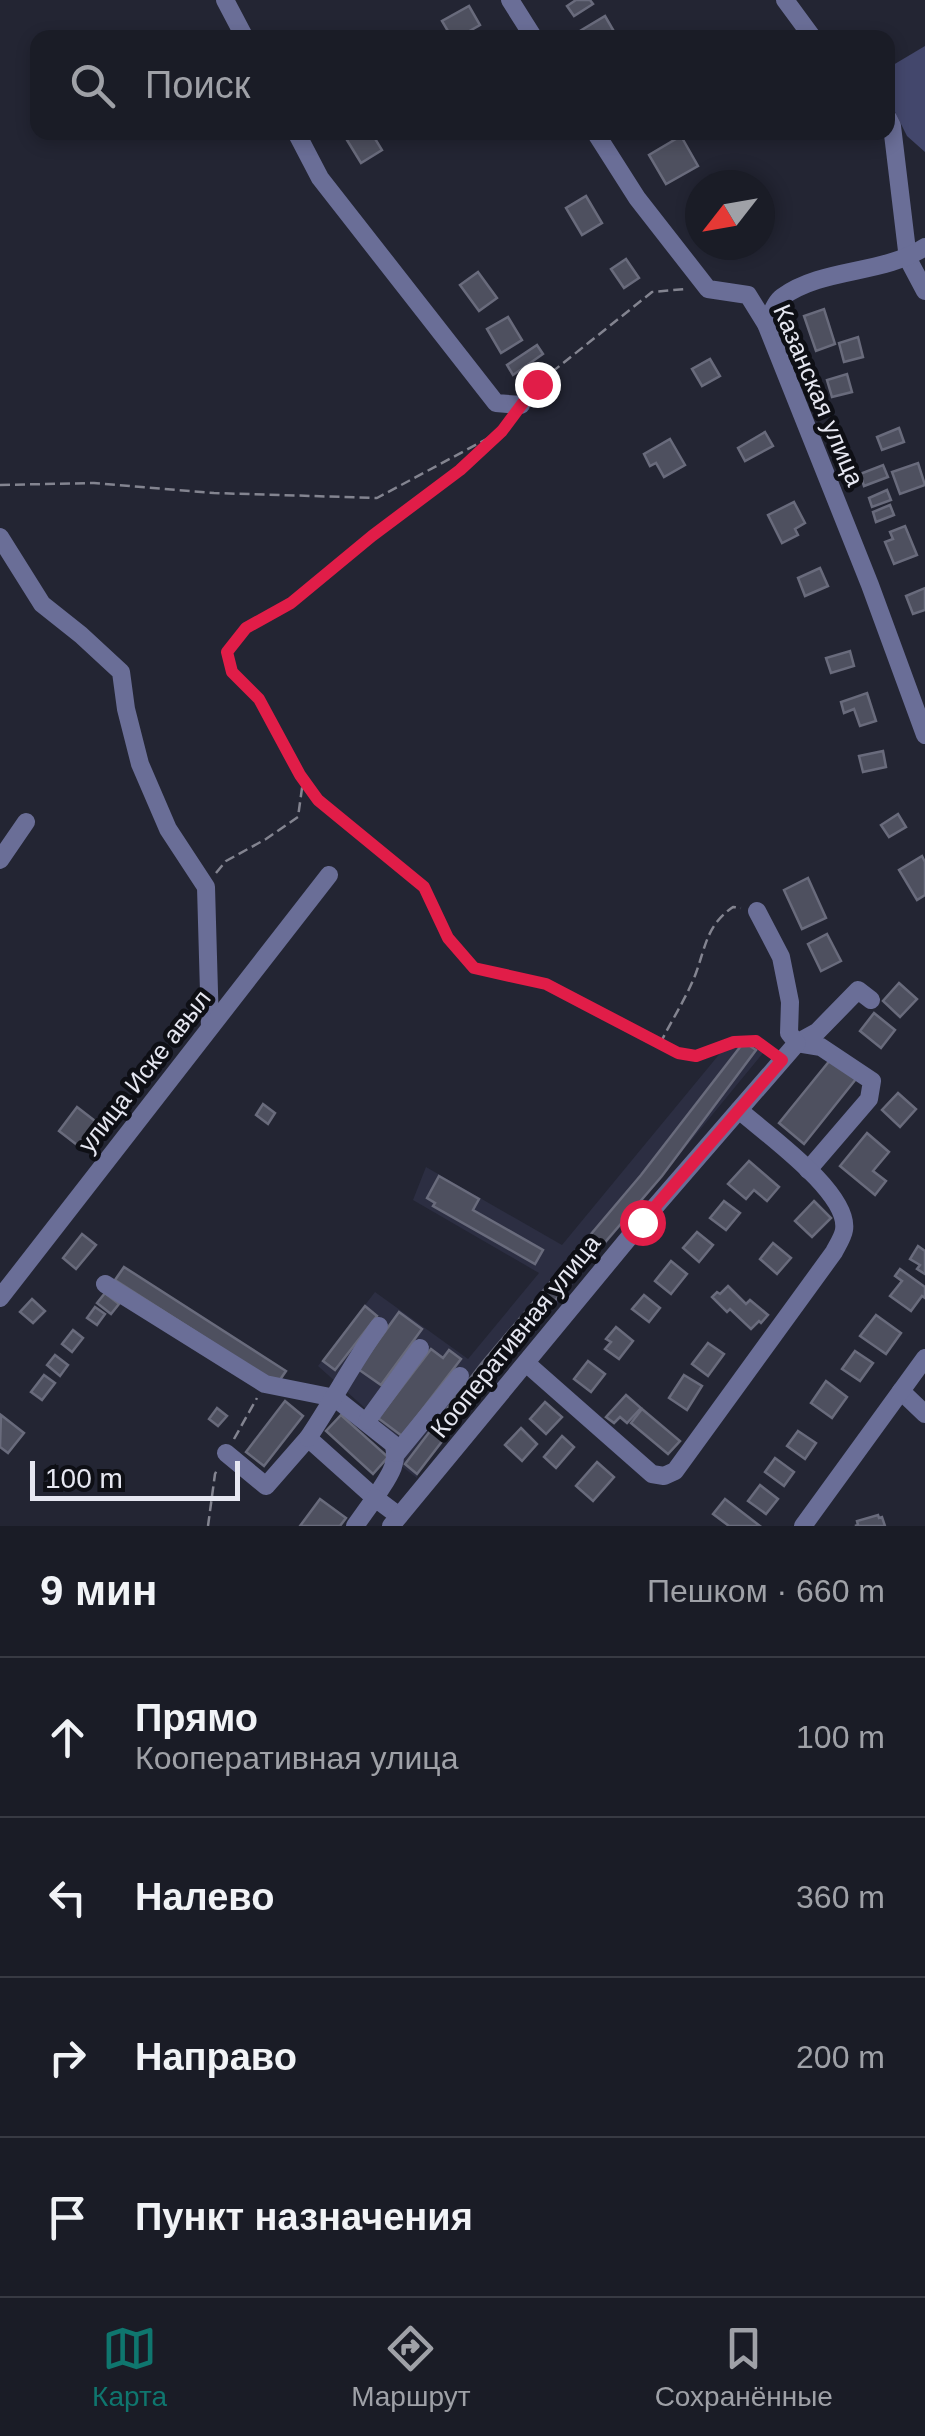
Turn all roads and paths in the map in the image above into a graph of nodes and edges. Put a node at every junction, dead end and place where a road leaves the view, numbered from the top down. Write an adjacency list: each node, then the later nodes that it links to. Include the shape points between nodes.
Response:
1 (225, 0): 4 (street)
2 (510, 0): 5 (street)
3 (785, 0): 6 (street)
4 (241, 30)
5 (529, 30)
6 (806, 30)
7 (300, 140): 15 (street, via 320,178 496,403)
8 (600, 140): 12 (street)
9 (894, 140): 11 (street)
10 (925, 248): 11 (street)
11 (908, 258): 13 (street); 14 (street, via 817,280 779,298)
12 (708, 289): 14 (street, Казанская улица, via 748,295); 15 (path, via 652,292 537,384)
13 (925, 291)
14 (766, 324): 19 (street, Казанская улица)
15 (522, 405): 16 (path)
16 (502, 431): 17 (path, via 377,498 94,483); 20 (path, via 291,603 246,628 227,652 232,672 259,699)
17 (0, 485)
18 (0, 538): 24 (street, via 42,604 120,672 140,764 168,829)
19 (925, 735)
20 (303, 779): 24 (path, via 298,816 226,860); 29 (path, via 318,800 424,887 448,938 474,968 546,984)
21 (26, 822): 22 (street)
22 (0, 860)
23 (329, 875): 27 (street, улица Иске авыл)
24 (206, 887): 27 (street)
25 (757, 912): 28 (street, via 780,958 789,1032); 29 (path, via 733,906 719,916)
26 (871, 1000): 28 (street, Кооперативная улица, via 858,990)
27 (210, 1027): 34 (street, улица Иске авыл)
28 (797, 1043): 30 (street, Кооперативная улица); 32 (street, via 821,1047 872,1082 869,1099)
29 (660, 1044): 30 (path, via 696,1056 756,1041)
30 (782, 1060): 31 (street, Кооперативная улица)
31 (739, 1110): 32 (street); 38 (street, Кооперативная улица)
32 (808, 1170): 38 (street, via 842,1208 844,1230 676,1471 652,1474)
33 (105, 1284): 41 (street, via 265,1384)
34 (0, 1298)
35 (379, 1326): 41 (street)
36 (420, 1348): 43 (street)
37 (925, 1358): 40 (street)
38 (526, 1363): 48 (street, Кооперативная улица)
39 (460, 1376): 46 (street)
40 (901, 1391): 42 (street); 50 (street)
41 (335, 1398): 43 (street); 44 (street)
42 (925, 1414)
43 (366, 1421): 46 (street)
44 (308, 1438): 45 (street, via 266,1486); 47 (street)
45 (226, 1453)
46 (397, 1453): 47 (street)
47 (374, 1498): 48 (street); 49 (street)
48 (395, 1521)
49 (355, 1526)
50 (803, 1526)

